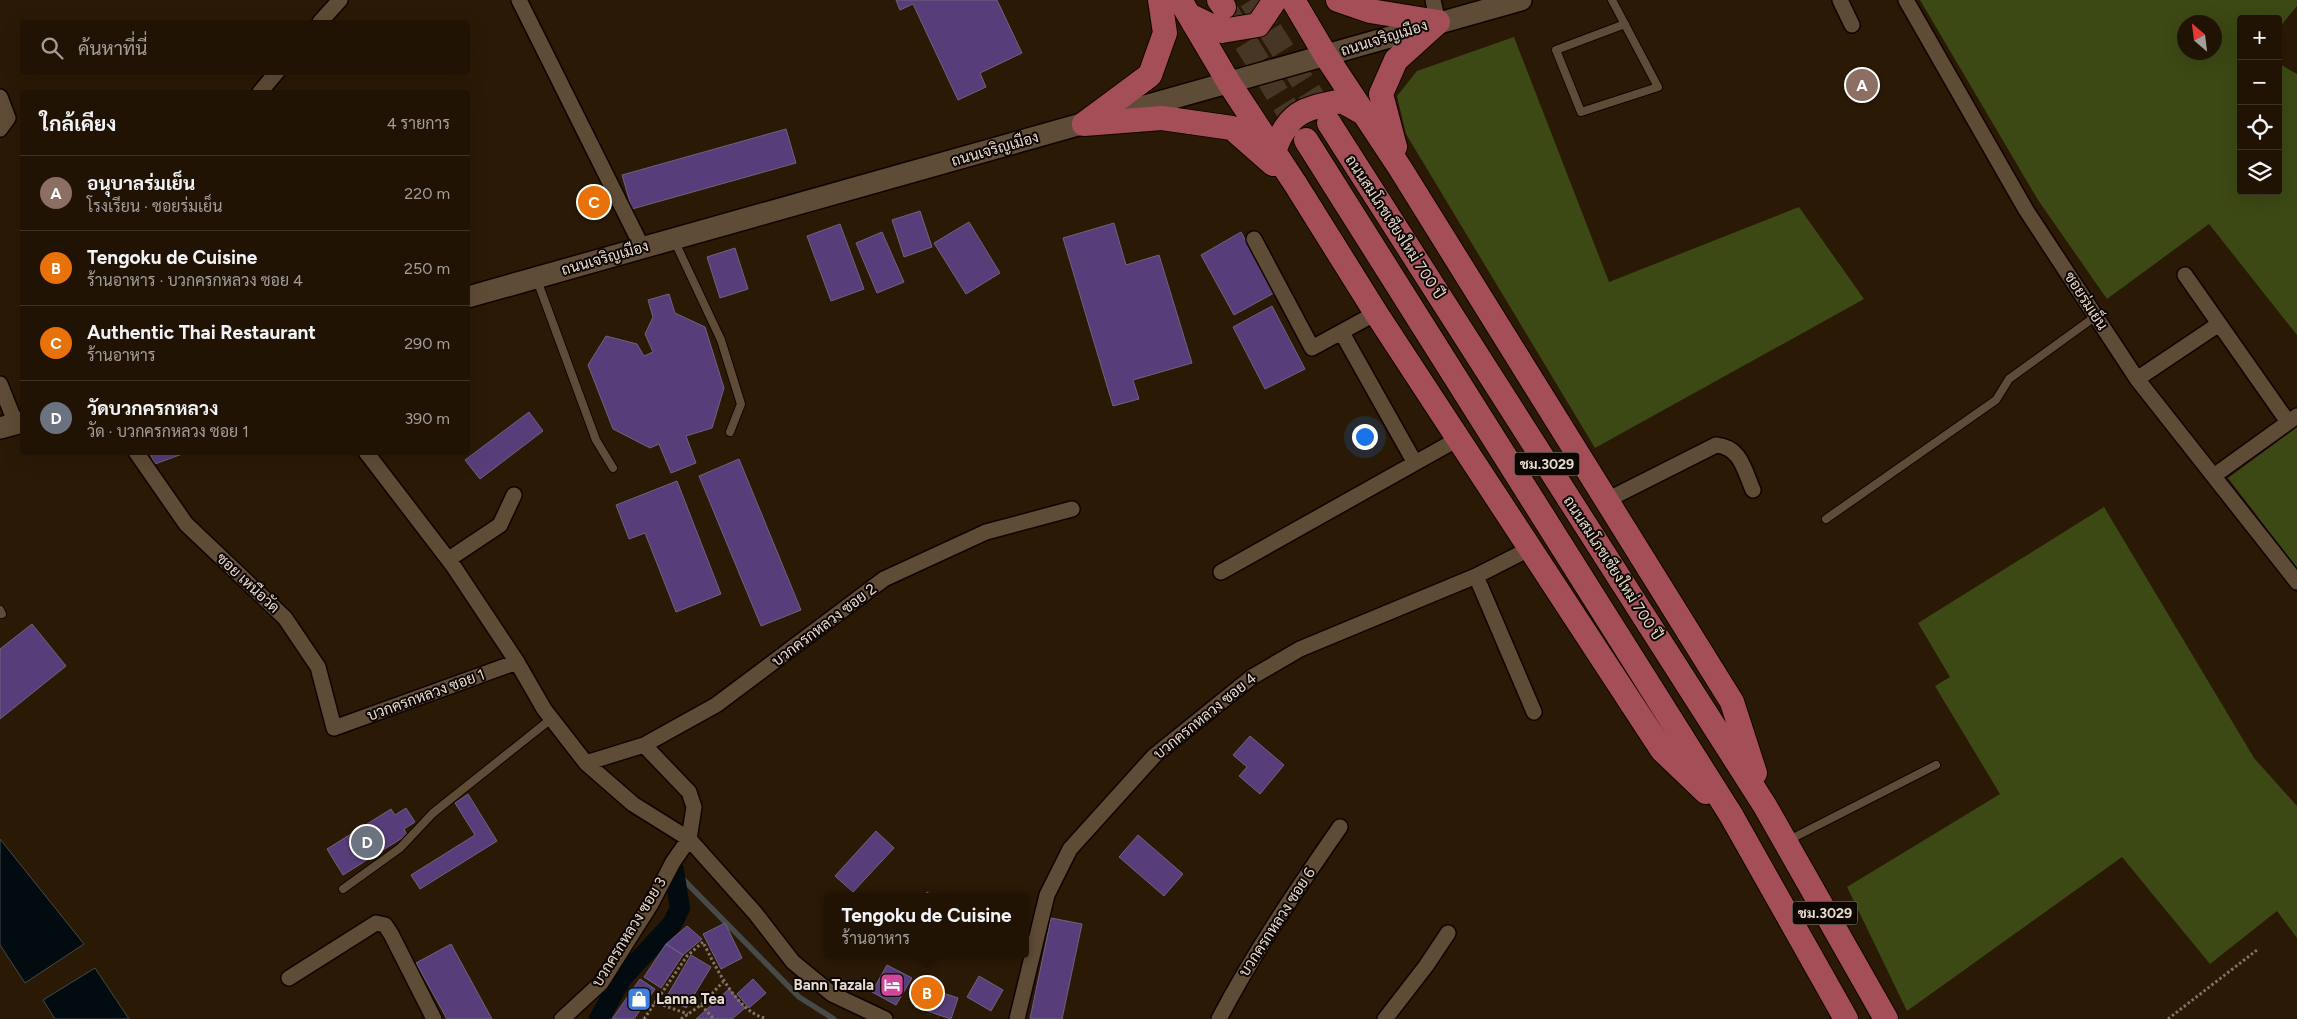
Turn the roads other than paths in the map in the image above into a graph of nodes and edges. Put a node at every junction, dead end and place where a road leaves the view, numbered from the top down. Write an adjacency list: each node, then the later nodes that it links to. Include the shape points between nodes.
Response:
1 (340, 0): 13 (street)
2 (519, 0): 31 (street)
3 (1160, 0): 23 (main road, via 1165,33 1150,75)
4 (1275, 0): 11 (main road, via 1258,25 1222,31)
5 (1293, 0): 16 (main road)
6 (1338, 0): 12 (main road, via 1370,11)
7 (1522, 0): 12 (main road, ถนนเจริญเมือง)
8 (1612, 0): 14 (lane)
9 (1840, 0): 15 (street)
10 (1906, 0): 36 (street, ซอยร่มเย็น, via 2026,210)
11 (1186, 8): 18 (main road)
12 (1436, 11): 16 (main road, ถนนเจริญเมือง); 27 (main road, via 1396,60 1381,94)
13 (322, 20)
14 (1625, 24): 14 (lane, via 1658,87 1581,112 1556,50)
15 (1852, 25)
16 (1326, 56): 18 (main road, ถนนเจริญเมือง); 21 (main road)
17 (274, 75): 19 (street)
18 (1229, 83): 23 (main road, ถนนเจริญเมือง); 26 (main road)
19 (262, 90)
20 (0, 97): 24 (street, via 8,118)
21 (1365, 114): 26 (main road, via 1342,101 1304,109 1282,131); 27 (main road)
22 (1329, 123): 67 (main road, ถนนสมโภชเชียงใหม่ 700 ปี / ชม.3029)
23 (1084, 124): 28 (main road, via 1162,118 1232,128); 29 (main road, ถนนเจริญเมือง)
24 (0, 129)
25 (1306, 140): 68 (main road, ถนนสมโภชเชียงใหม่ 700 ปี / ชม.3029)
26 (1274, 151): 28 (main road)
27 (1400, 168): 52 (main road)
28 (1296, 185): 35 (main road)
29 (673, 238): 31 (main road, ถนนเจริญเมือง); 43 (lane, via 721,340 741,404)
30 (1254, 239): 38 (street, via 1312,348)
31 (642, 247): 33 (main road, ถนนเจริญเมือง)
32 (2185, 275): 37 (street)
33 (537, 278): 34 (main road, ถนนเจริญเมือง); 48 (lane, via 596,440)
34 (470, 296)
35 (1376, 314): 38 (street); 44 (main road)
36 (2096, 316): 39 (street, ซอยร่มเย็น); 54 (lane, via 2009,379 1996,400)
37 (2219, 324): 39 (street); 41 (street)
38 (1342, 333): 47 (street)
39 (2138, 379): 49 (street, ซอยร่มเย็น)
40 (0, 384): 42 (street)
41 (2292, 419): 49 (street)
42 (13, 425)
43 (730, 432)
44 (1458, 439): 47 (street); 55 (main road)
45 (138, 455): 63 (street, ซอย เหนือวัด, via 186,524 284,618 318,667)
46 (368, 455): 56 (street)
47 (1415, 463): 57 (street)
48 (614, 468)
49 (2215, 475): 59 (street, ซอยร่มเย็น)
50 (1753, 490): 52 (street, via 1736,452 1716,445)
51 (514, 495): 56 (street, via 500,525)
52 (1607, 500): 67 (main road, via 1732,702)
53 (1072, 509): 64 (street, บวกครกหลวง ซอย 2, via 986,532 884,579 716,705)
54 (1826, 519)
55 (1530, 548): 58 (street, บวกครกหลวง ซอย 4); 68 (main road, via 1662,750)
56 (449, 559): 60 (street)
57 (1221, 572)
58 (1476, 576): 61 (street); 78 (street, บวกครกหลวง ซอย 4, via 1300,649 1252,677 1154,756 1070,849 1047,895)
59 (2297, 582)
60 (518, 662): 62 (street); 63 (street, บวกครกหลวง ซอย 1)
61 (1534, 712)
62 (551, 719): 65 (street); 72 (lane, via 433,813 400,848)
63 (334, 728)
64 (644, 745): 65 (street, บวกครกหลวง ซอย 2); 70 (street, via 689,792 694,807)
65 (586, 763): 70 (street, via 633,804)
66 (1936, 765): 71 (lane)
67 (1765, 806): 71 (main road, ถนนสมโภชเชียงใหม่ 700 ปี / ชม.3029)
68 (1731, 815): 81 (main road, ถนนสมโภชเชียงใหม่ 700 ปี / ชม.3029)
69 (1340, 827): 79 (street, บวกครกหลวง ซอย 6, via 1289,900)
70 (689, 840): 76 (street, บวกครกหลวง ซอย 3, via 601,983); 77 (street, via 755,913 793,962 832,994)
71 (1786, 842): 82 (main road, ถนนสมโภชเชียงใหม่ 700 ปี / ชม.3029)
72 (343, 889)
73 (1448, 933): 80 (street)
74 (289, 978): 75 (street, via 376,923 385,925)
75 (434, 1019)
76 (562, 1019)
77 (885, 1019)
78 (1017, 1019)
79 (1219, 1019)
80 (1385, 1019)
81 (1846, 1019)
82 (1886, 1019)

